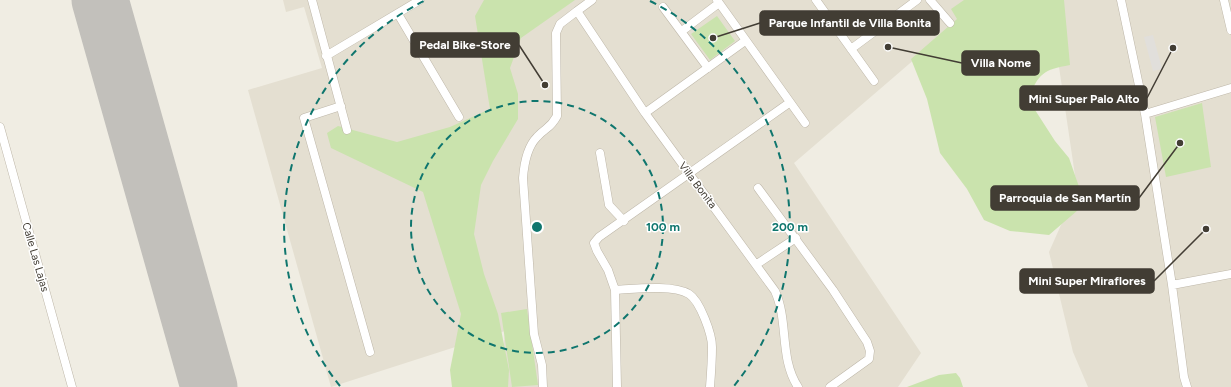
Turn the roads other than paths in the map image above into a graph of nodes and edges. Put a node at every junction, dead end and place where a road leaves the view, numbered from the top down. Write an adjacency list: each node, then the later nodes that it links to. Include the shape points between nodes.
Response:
1 (312, 0): 18 (street)
2 (420, 0): 12 (street)
3 (592, 0): 11 (street)
4 (816, 0): 17 (street)
5 (917, 0): 17 (street)
6 (930, 0): 13 (street)
7 (1121, 0): 25 (street)
8 (1224, 0): 14 (street)
9 (718, 2): 15 (street); 16 (street)
10 (663, 6): 15 (street)
11 (577, 11): 24 (street, Villa Bonita); 41 (street, via 560,24 556,33 557,116 551,127 532,142 523,172 534,334 542,365)
12 (398, 14): 18 (street); 26 (street)
13 (950, 23)
14 (1231, 30)
15 (682, 31): 19 (street)
16 (746, 41): 19 (street); 22 (street)
17 (851, 49): 20 (street)
18 (326, 56): 23 (street)
19 (708, 68): 24 (street)
20 (874, 81)
21 (1231, 88): 25 (street)
22 (789, 103): 27 (street); 31 (street)
23 (341, 106): 29 (street); 39 (street, via 304,118)
24 (645, 113): 31 (street, Villa Bonita)
25 (1145, 114): 37 (street)
26 (459, 117)
27 (805, 123)
28 (0, 127): 40 (street, Calle Las Lajas)
29 (347, 130)
30 (600, 153): 33 (street, via 609,205)
31 (688, 174): 33 (street); 35 (street, Villa Bonita)
32 (758, 188): 34 (street)
33 (624, 221): 38 (street, via 594,243)
34 (796, 238): 35 (street); 45 (street, via 833,290 870,351 869,359)
35 (757, 264): 44 (street, Villa Bonita, via 781,304 786,362)
36 (1231, 274): 37 (street)
37 (1172, 285): 46 (street)
38 (615, 290): 42 (street); 43 (street, via 676,290 688,294 696,301 712,345)
39 (370, 352)
40 (72, 387)
41 (543, 387)
42 (617, 387)
43 (710, 387)
44 (798, 387)
45 (830, 387)
46 (1187, 387)

